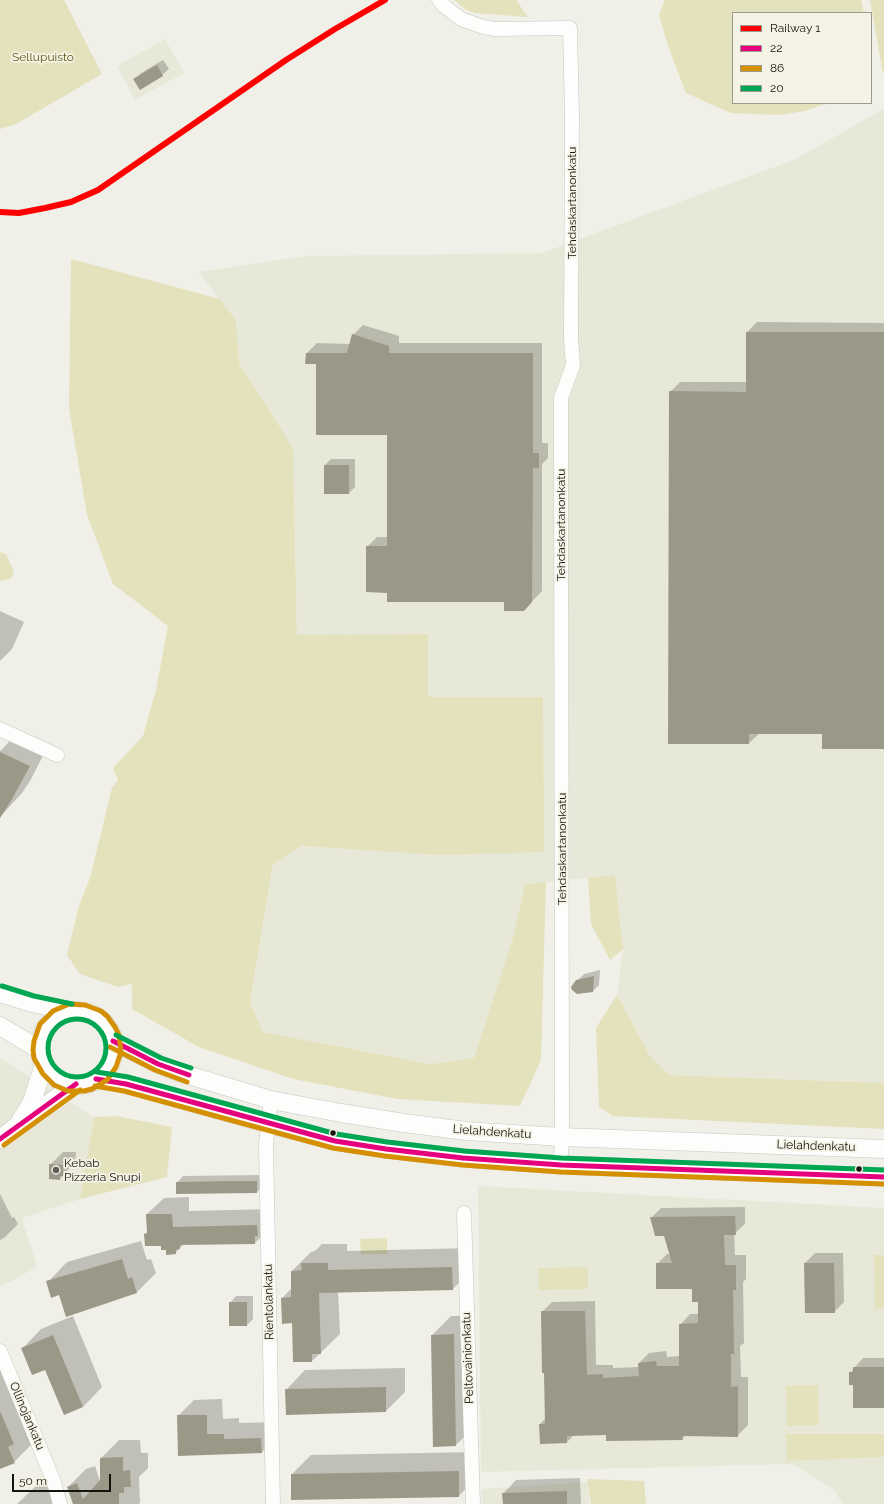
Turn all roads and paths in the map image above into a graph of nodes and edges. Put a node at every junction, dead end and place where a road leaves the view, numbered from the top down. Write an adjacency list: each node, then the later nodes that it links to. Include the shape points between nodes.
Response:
1 (439, 0): 14 (street, Tehdaskartanonkatu, via 461,19 483,27 570,28 573,365 561,398)
2 (0, 728): 3 (street)
3 (57, 755)
4 (0, 993): 5 (main road)
5 (71, 1011): 7 (main road, via 97,1017 106,1026); 8 (main road, via 57,1017 42,1035)
6 (0, 1026): 8 (main road)
7 (113, 1041): 9 (main road, via 114,1051 110,1064); 11 (main road, Lielahdenkatu, via 178,1072)
8 (42, 1057): 10 (main road, via 57,1079); 13 (main road, via 32,1102)
9 (96, 1079): 10 (main road); 12 (main road, via 126,1084)
10 (76, 1084): 13 (main road)
11 (271, 1100): 12 (street, Rientolankatu); 14 (main road, Lielahdenkatu, via 340,1113 466,1131)
12 (269, 1124): 17 (main road, via 335,1141 386,1149); 22 (street, Rientolankatu, via 266,1144)
13 (17, 1126): 15 (main road)
14 (562, 1137): 16 (main road, Lielahdenkatu); 17 (street, Tehdaskartanonkatu)
15 (0, 1140)
16 (884, 1149)
17 (561, 1165): 18 (main road)
18 (884, 1176)
19 (464, 1213): 23 (street, Peltovainionkatu)
20 (0, 1351): 21 (street, Ollinojankatu, via 54,1482)
21 (60, 1504)
22 (273, 1504)
23 (473, 1504)

